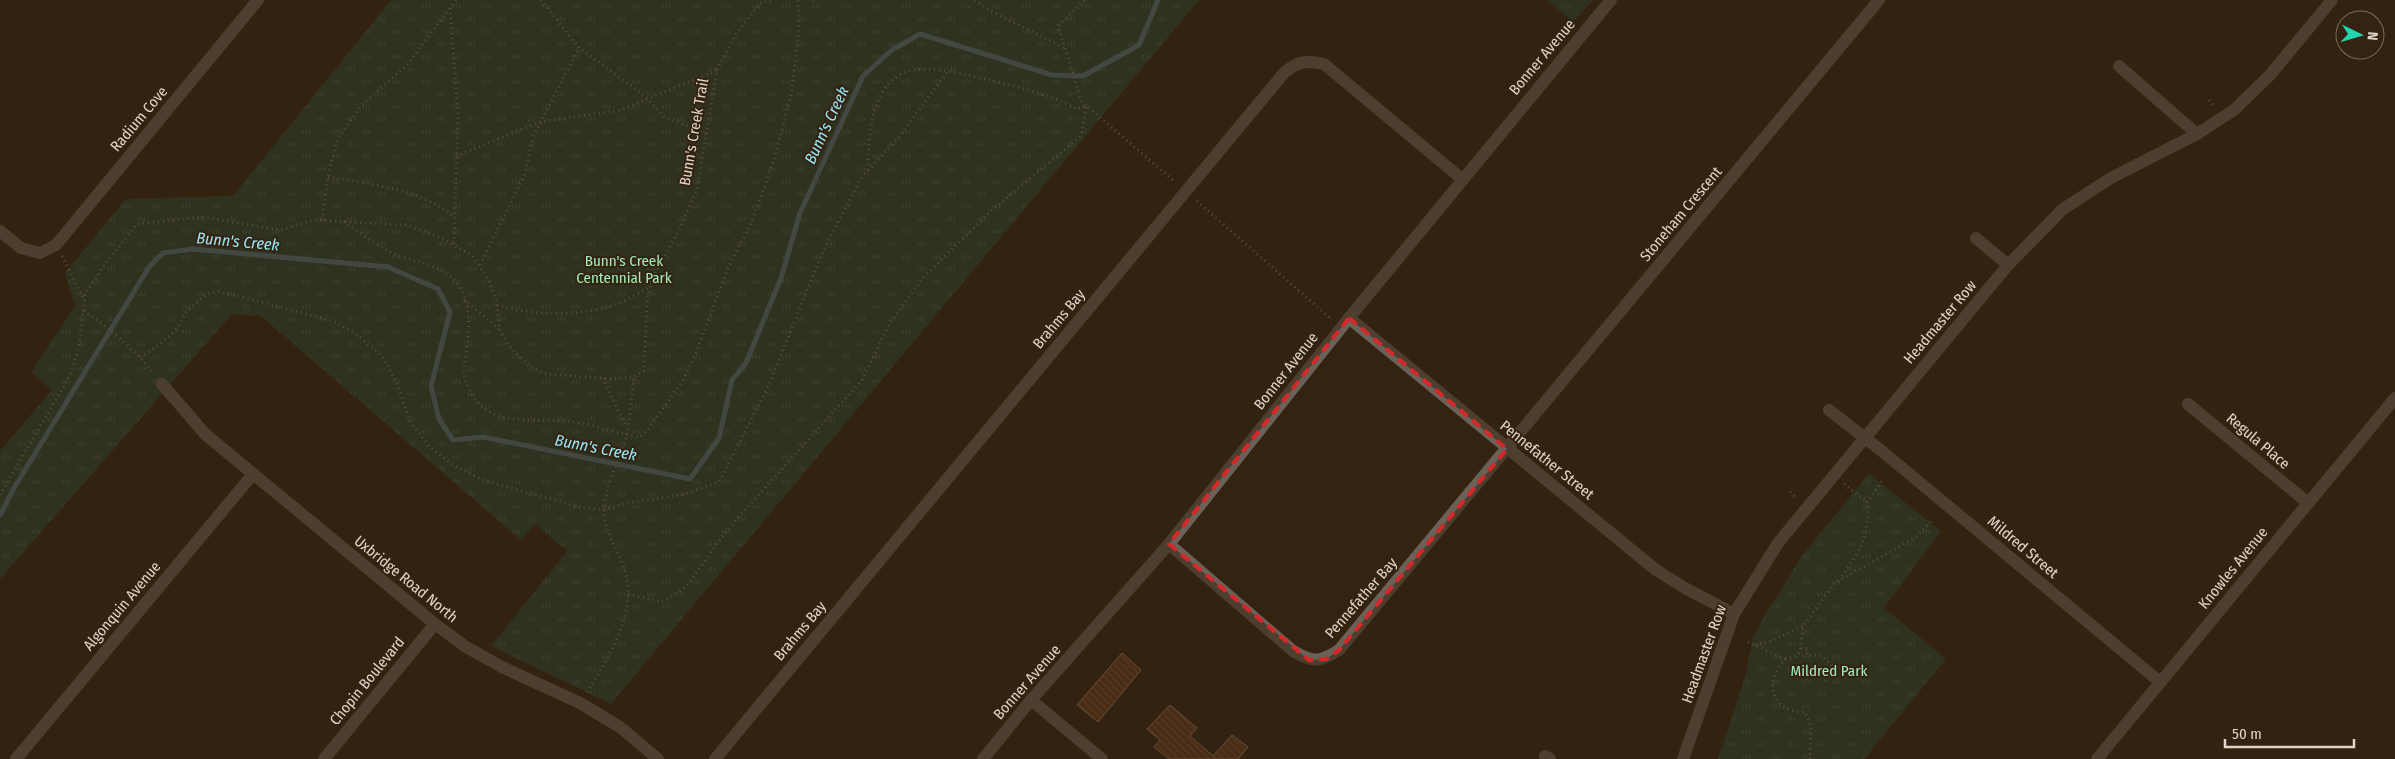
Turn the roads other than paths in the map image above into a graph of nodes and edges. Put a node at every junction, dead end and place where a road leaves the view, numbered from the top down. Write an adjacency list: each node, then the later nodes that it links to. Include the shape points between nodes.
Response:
1 (258, 0): 8 (street, Radium Cove, via 56,245 40,253 21,248)
2 (1610, 0): 7 (street, Bonner Avenue)
3 (1879, 0): 17 (street, Stoneham Crescent)
4 (2332, 0): 6 (street, Headmaster Row, via 2270,76 2234,110)
5 (2119, 66): 6 (street)
6 (2197, 134): 10 (street, Headmaster Row, via 2111,178 2063,210)
7 (1462, 179): 11 (street, Bonner Avenue); 28 (street, Brahms Bay, via 1324,64 1308,60 1296,63 1284,73)
8 (0, 231)
9 (1976, 238): 10 (street)
10 (2008, 265): 16 (street, Headmaster Row)
11 (1349, 318): 17 (street, Pennefather Street); 20 (street, Bonner Avenue)
12 (162, 384): 18 (street, Uxbridge Road North, via 205,434)
13 (2395, 398): 19 (street, Knowles Avenue)
14 (2188, 404): 19 (street, Regula Place)
15 (1829, 410): 16 (street, Mildred Street)
16 (1865, 438): 21 (street, Headmaster Row, via 1778,543); 23 (street, Mildred Street)
17 (1507, 449): 20 (street, Pennefather Bay, via 1339,650 1326,659 1309,660 1294,651); 21 (street, Pennefather Street, via 1656,570)
18 (253, 474): 22 (street, Uxbridge Road North); 25 (street, Algonquin Avenue)
19 (2308, 503): 23 (street, Knowles Avenue)
20 (1169, 544): 24 (street, Bonner Avenue)
21 (1734, 614): 31 (street, Headmaster Row)
22 (435, 624): 26 (street, Chopin Boulevard); 27 (street, Uxbridge Road North, via 466,647 580,703 620,727)
23 (2160, 682): 32 (street, Knowles Avenue)
24 (1031, 700): 29 (street, Bonner Avenue); 30 (street)
25 (16, 759)
26 (324, 759)
27 (658, 759)
28 (715, 759)
29 (983, 759)
30 (1102, 759)
31 (1683, 759)
32 (2097, 759)

